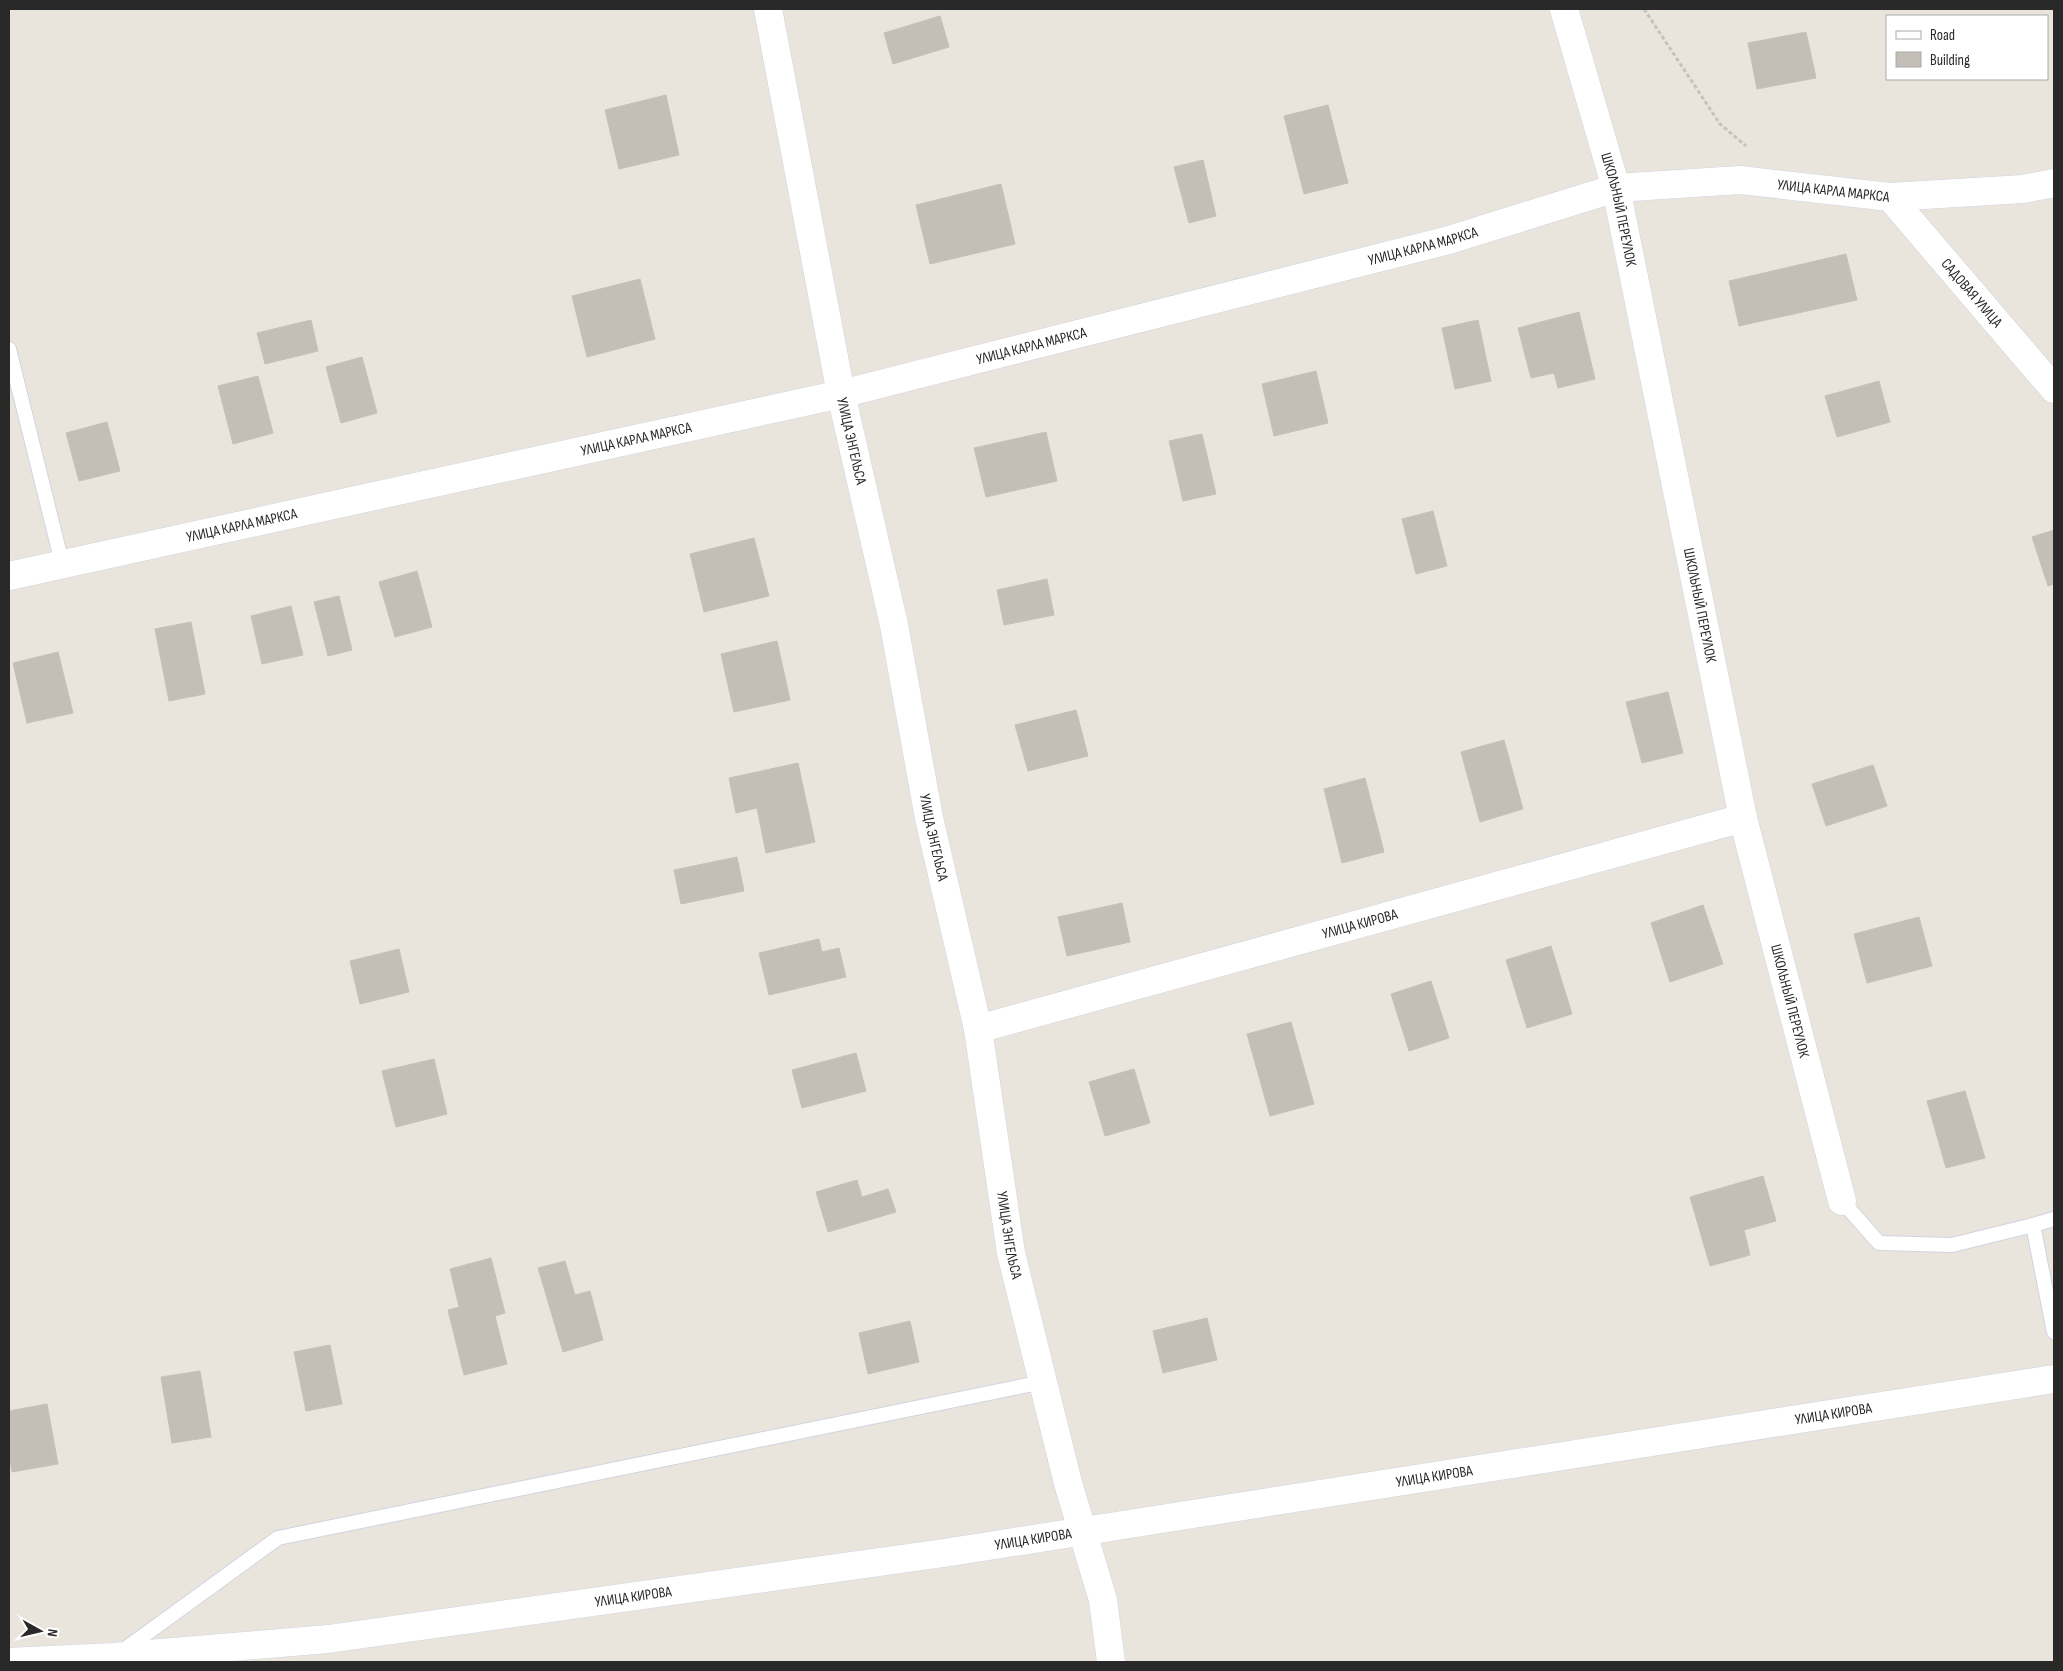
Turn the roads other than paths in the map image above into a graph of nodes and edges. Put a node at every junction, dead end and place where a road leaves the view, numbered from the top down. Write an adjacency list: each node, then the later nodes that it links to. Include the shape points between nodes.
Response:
1 (768, 9): 8 (street, УЛИЦА ЭНГЕЛЬСА)
2 (1564, 9): 4 (street, ШКОЛЬНЫЙ ПЕРЕУЛОК)
3 (2054, 183): 5 (street, УЛИЦА КАРЛА МАРКСА, via 2023,189)
4 (1616, 188): 5 (street, УЛИЦА КАРЛА МАРКСА, via 1740,180); 8 (street, УЛИЦА КАРЛА МАРКСА, via 1449,240); 11 (street, ШКОЛЬНЫЙ ПЕРЕУЛОК)
5 (1890, 197): 7 (street, САДОВАЯ УЛИЦА)
6 (9, 348): 9 (lane)
7 (2054, 389)
8 (841, 394): 9 (street, УЛИЦА КАРЛА МАРКСА); 12 (street, УЛИЦА ЭНГЕЛЬСА, via 894,625 929,818)
9 (62, 563): 10 (street, УЛИЦА КАРЛА МАРКСА)
10 (9, 576)
11 (1743, 818): 12 (street, УЛИЦА КИРОВА); 13 (street, ШКОЛЬНЫЙ ПЕРЕУЛОК)
12 (978, 1029): 18 (street, УЛИЦА ЭНГЕЛЬСА, via 1011,1253)
13 (1842, 1202): 15 (lane, via 1879,1243 1952,1245)
14 (2054, 1220): 15 (lane)
15 (2033, 1225): 16 (lane)
16 (2054, 1332)
17 (2054, 1379): 19 (street, УЛИЦА КИРОВА)
18 (1043, 1382): 19 (street, УЛИЦА ЭНГЕЛЬСА); 20 (lane, via 278,1538)
19 (1082, 1531): 20 (street, УЛИЦА КИРОВА, via 328,1639); 22 (street, УЛИЦА ЭНГЕЛЬСА, via 1103,1600)
20 (113, 1657): 21 (street, УЛИЦА КИРОВА)
21 (9, 1662)
22 (1111, 1662)

